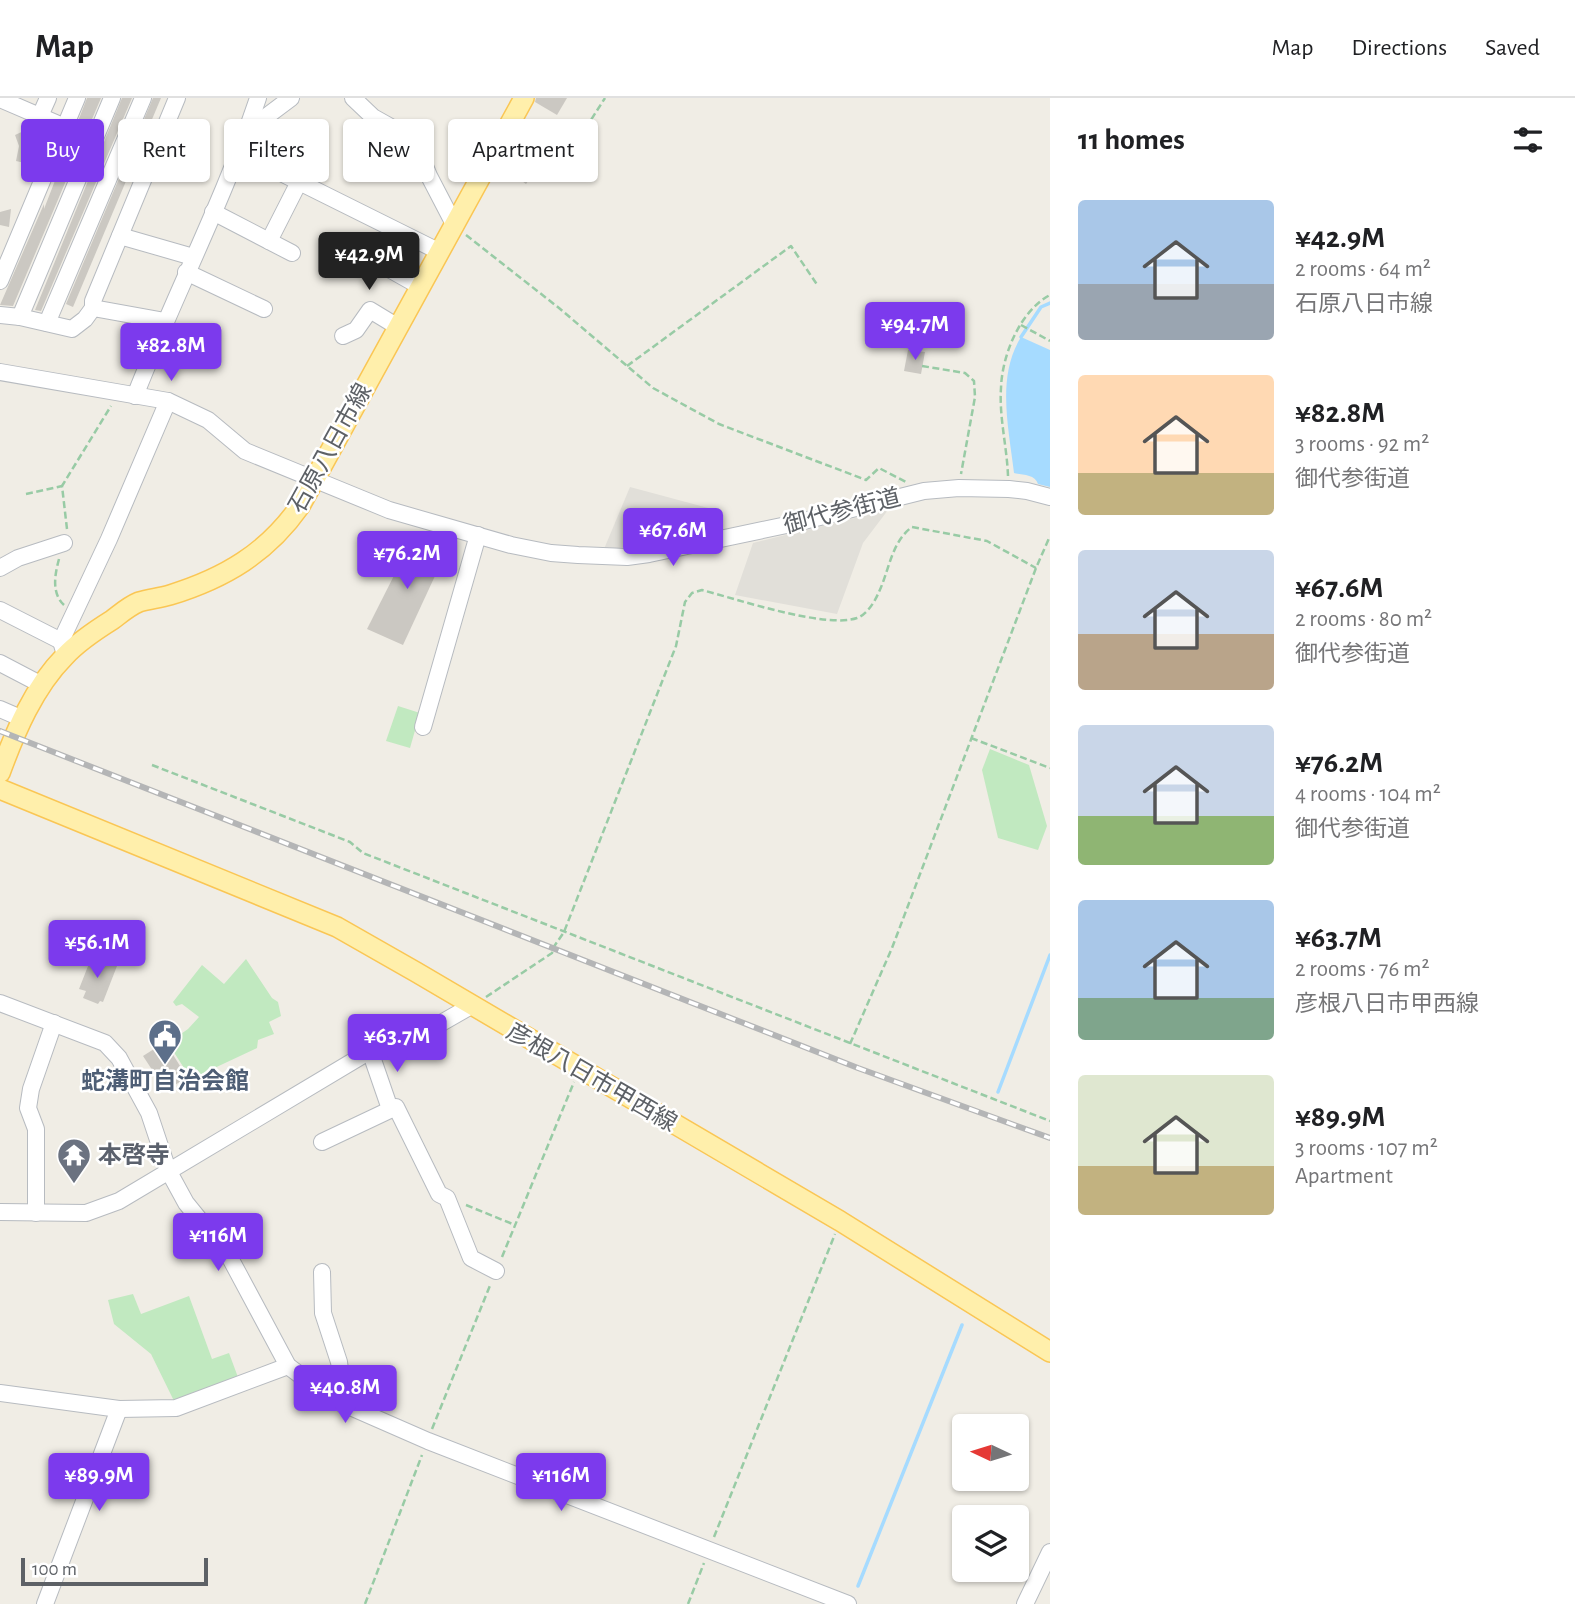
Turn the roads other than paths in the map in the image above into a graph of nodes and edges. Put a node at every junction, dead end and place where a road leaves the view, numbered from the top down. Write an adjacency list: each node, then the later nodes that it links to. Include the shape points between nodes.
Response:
1 (48, 98): 11 (street)
2 (78, 98): 13 (street)
3 (113, 98): 33 (street)
4 (144, 98): 35 (street)
5 (177, 98): 21 (street)
6 (258, 98): 14 (street)
7 (291, 98): 15 (street)
8 (353, 98): 20 (street, via 418,149)
9 (524, 98): 20 (main road, 石原八日市線)
10 (11, 101): 11 (street)
11 (40, 116): 12 (street)
12 (47, 119)
13 (69, 119)
14 (251, 119)
15 (263, 119)
16 (38, 182): 23 (street)
17 (225, 182): 19 (street)
18 (299, 182): 22 (street); 25 (street)
19 (213, 212): 22 (street); 27 (street)
20 (454, 226): 25 (main road, 石原八日市線)
21 (120, 236): 27 (street); 30 (street)
22 (269, 241): 26 (street)
23 (8, 243): 28 (street)
24 (357, 251): 29 (street)
25 (440, 252): 29 (main road, 石原八日市線)
26 (292, 253)
27 (189, 265): 31 (street); 34 (street)
28 (0, 281)
29 (421, 287): 36 (main road, 石原八日市線)
30 (93, 308): 34 (street); 35 (street, via 72,329)
31 (264, 309)
32 (0, 315): 33 (street)
33 (20, 317): 35 (street)
34 (164, 321): 39 (street)
35 (47, 323)
36 (398, 327): 37 (street, via 370,310 356,330); 41 (main road, 石原八日市線)
37 (343, 336)
38 (0, 372): 39 (street, 御代参街道)
39 (127, 394): 40 (street, 御代参街道)
40 (168, 401): 41 (street, 御代参街道, via 208,420 245,451); 47 (street)
41 (313, 479): 43 (street, 御代参街道, via 389,510); 47 (main road, 石原八日市線, via 284,528 252,557 207,580 138,603)
42 (1050, 498): 43 (street, 御代参街道, via 1009,489 924,491 627,557 551,553)
43 (478, 536): 52 (street)
44 (64, 543): 45 (street)
45 (0, 568)
46 (0, 610): 47 (street)
47 (63, 648): 49 (main road, 石原八日市線)
48 (0, 663): 49 (street)
49 (42, 685): 51 (main road, 石原八日市線)
50 (0, 709): 51 (street)
51 (23, 719): 53 (main road, 石原八日市線)
52 (423, 727)
53 (0, 773)
54 (0, 789): 56 (main road, 彦根八日市甲西線, via 337,927)
55 (0, 1003): 57 (street)
56 (471, 1006): 58 (street, via 422,1034); 66 (main road, 彦根八日市甲西線, via 840,1221)
57 (54, 1023): 61 (street, via 105,1043 119,1058 149,1114); 63 (street, via 28,1108 36,1129)
58 (370, 1051): 59 (street); 61 (street)
59 (390, 1110): 60 (street); 64 (street, via 396,1107 439,1194 447,1198 471,1258)
60 (322, 1142)
61 (168, 1170): 63 (street, via 119,1201 86,1213); 67 (street, via 186,1203 229,1256)
62 (0, 1212): 63 (street)
63 (36, 1213)
64 (496, 1271)
65 (322, 1272): 69 (street, via 323,1314 342,1384)
66 (1050, 1352)
67 (288, 1366): 69 (street); 70 (street, via 176,1408)
68 (0, 1393): 70 (street)
69 (332, 1399): 73 (street, via 428,1441)
70 (119, 1409): 72 (street)
71 (1050, 1552): 74 (street)
72 (45, 1604)
73 (848, 1604)
74 (1025, 1604)

